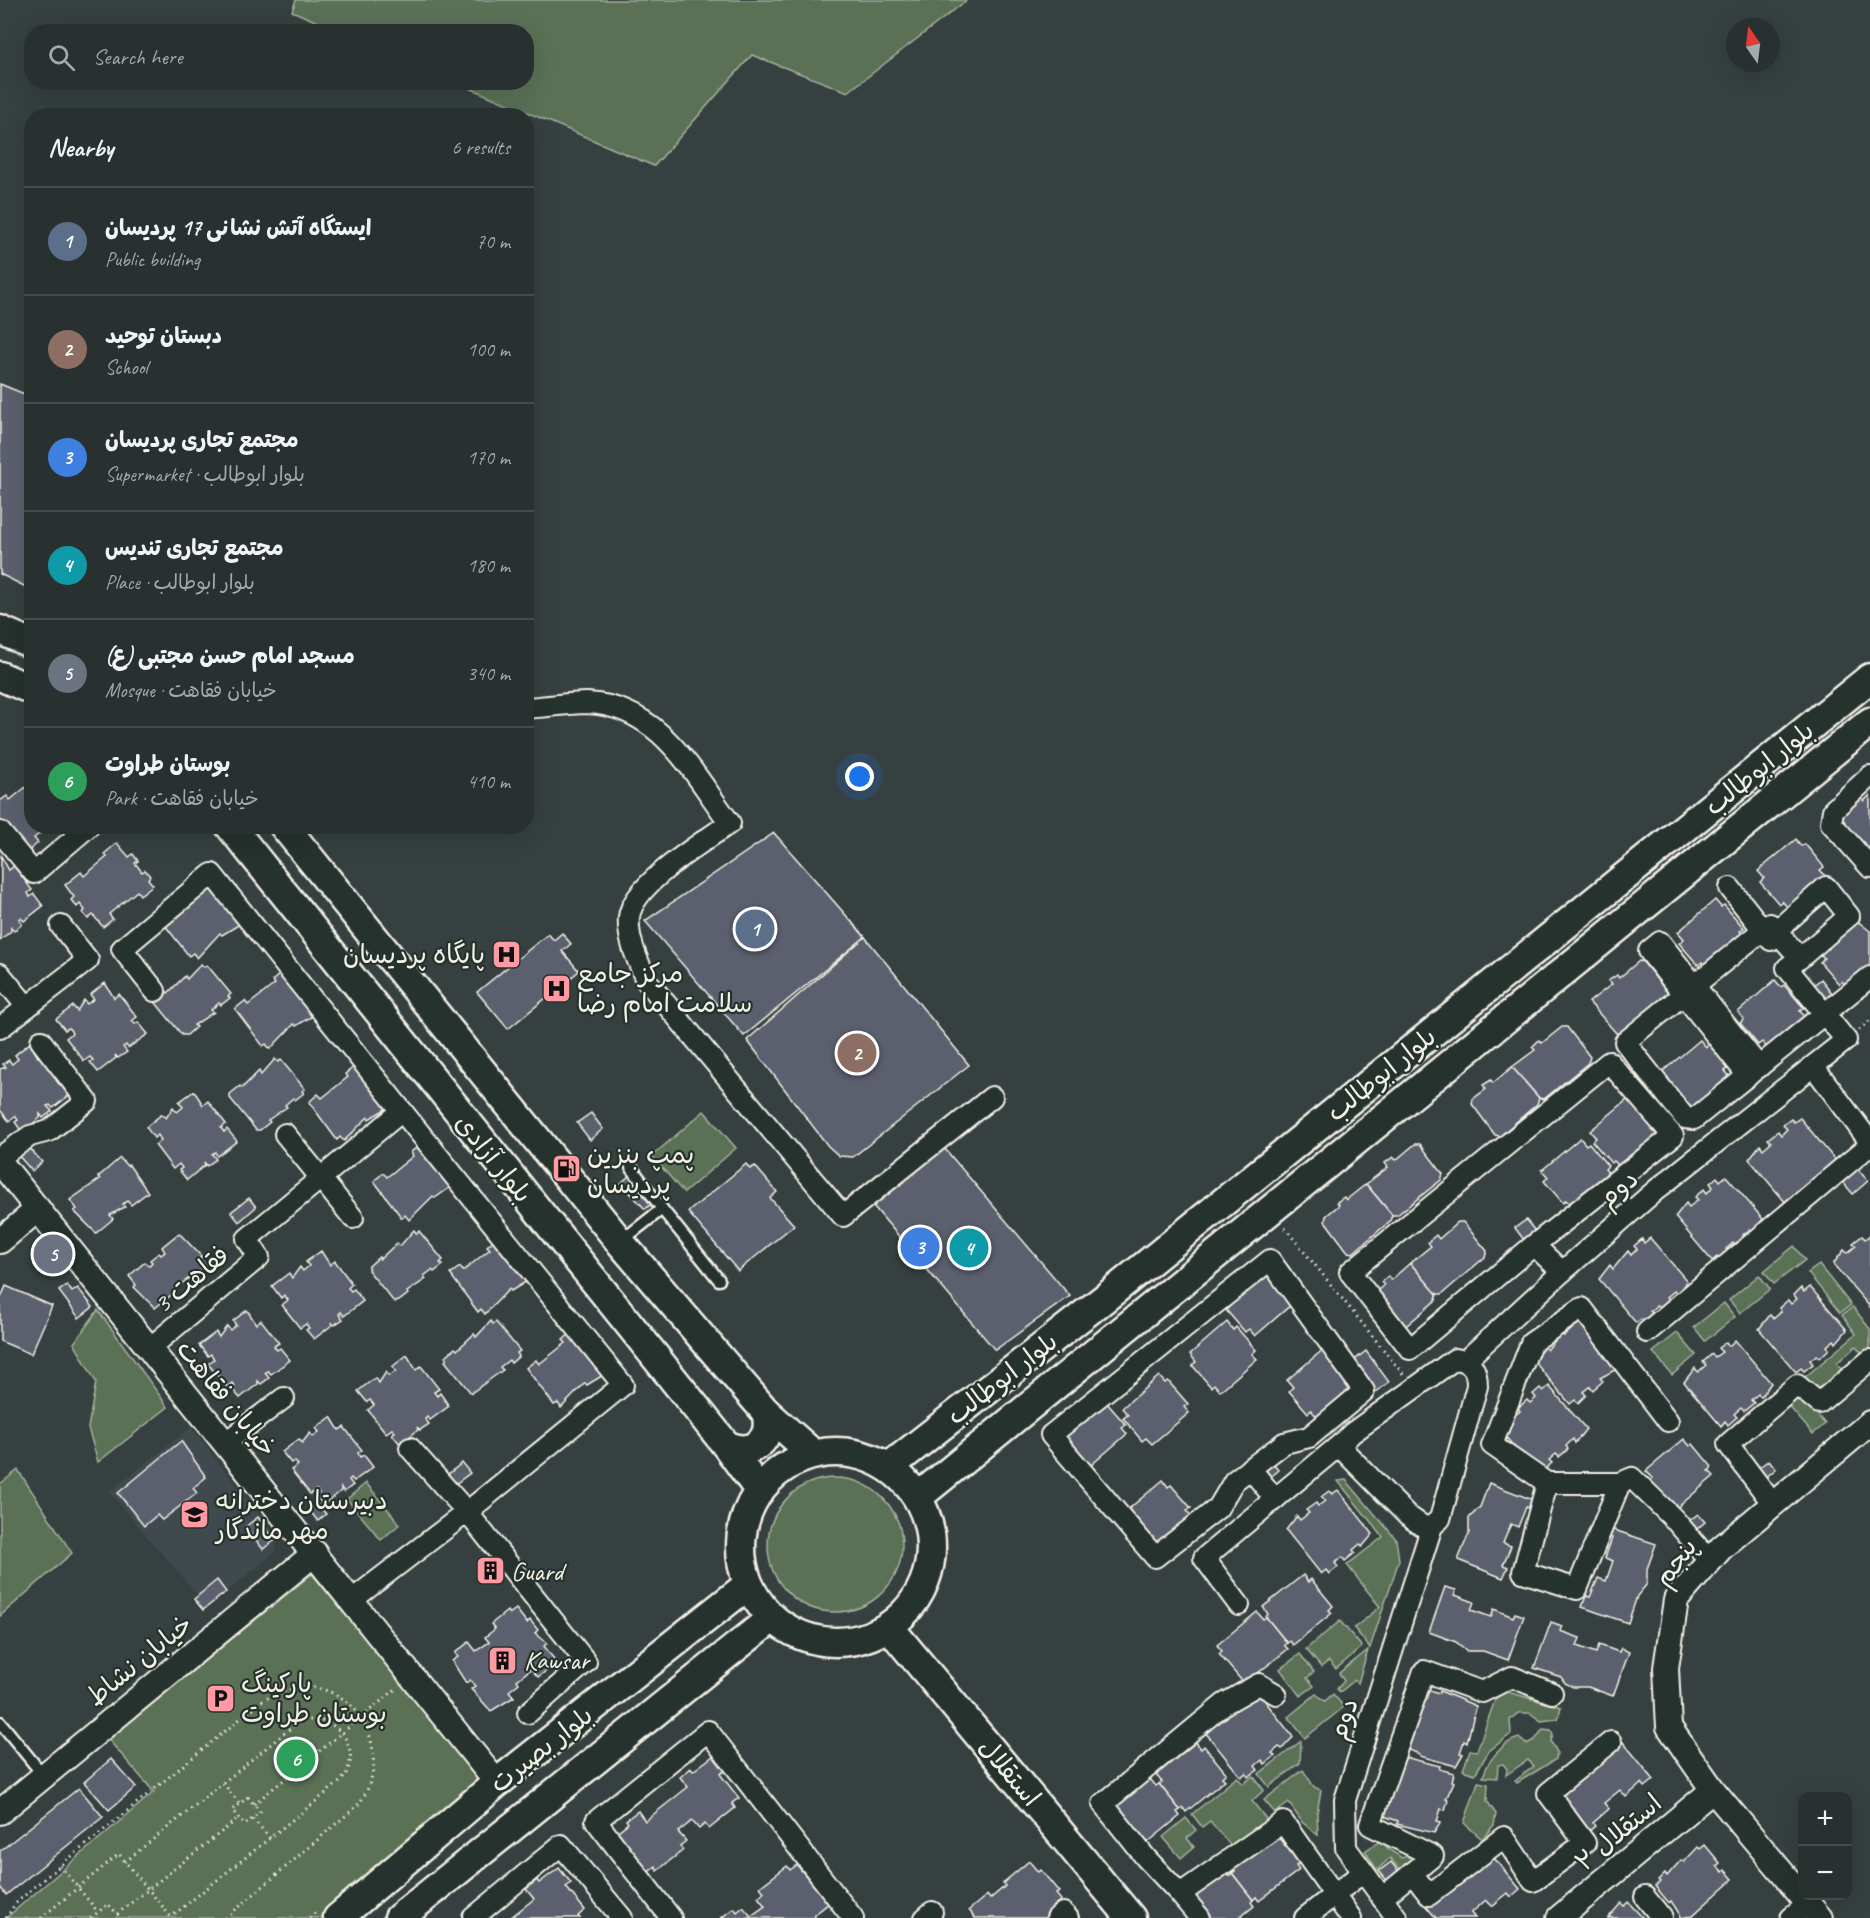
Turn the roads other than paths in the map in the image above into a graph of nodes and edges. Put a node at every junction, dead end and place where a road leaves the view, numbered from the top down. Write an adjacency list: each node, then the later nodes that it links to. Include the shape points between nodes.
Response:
1 (0, 630): 2 (main road)
2 (24, 641)
3 (0, 676): 5 (main road)
4 (1870, 678): 57 (main road, بلوار ابوطالب, via 1105,1298)
5 (24, 686)
6 (534, 707): 28 (street, via 588,703 635,714 665,735 730,823 648,882 629,916 632,947 646,980 843,1216)
7 (1870, 723): 62 (main road, بلوار ابوطالب)
8 (1870, 776): 13 (street, via 1833,810 1832,823)
9 (0, 832): 10 (street, via 34,873)
10 (79, 834)
11 (236, 834): 54 (main road, بلوار آزادی)
12 (290, 834): 40 (main road, بلوار آزادی)
13 (1870, 867)
14 (1730, 888): 16 (street)
15 (61, 926): 22 (street, via 88,960)
16 (1769, 930): 17 (street); 17 (street, via 1826,887 1849,916); 20 (street)
17 (1796, 961): 23 (street, via 1787,968)
18 (0, 974): 22 (street)
19 (1870, 977): 23 (street)
20 (1689, 990): 27 (street); 27 (street, via 1625,1042 1685,1118 1694,1119)
21 (155, 991): 29 (street, via 122,949 212,874)
22 (27, 1007): 24 (street)
23 (1825, 1014): 26 (street, دوم, via 1846,1040); 27 (street)
24 (0, 1028)
25 (41, 1041): 32 (street, via 87,1101 49,1131 30,1136)
26 (1814, 1067): 31 (street); 42 (street, دوم, via 1656,1190)
27 (1753, 1072)
28 (992, 1097)
29 (402, 1111): 35 (street); 65 (street, via 623,1385)
30 (285, 1134): 35 (street)
31 (1870, 1144): 44 (street)
32 (0, 1157)
33 (0, 1162): 36 (street, خیابان فقاهت)
34 (631, 1167): 37 (lane)
35 (322, 1179): 38 (street); 45 (street, فقاهت 3, via 247,1239 259,1257)
36 (38, 1209): 39 (street); 45 (street, خیابان فقاهت)
37 (662, 1209): 40 (lane); 43 (lane)
38 (353, 1218)
39 (0, 1241)
40 (620, 1242): 49 (main road, بلوار آزادی)
41 (1534, 1245): 41 (street, via 1410,1349 1350,1272 1609,1062 1673,1136); 42 (street)
42 (1562, 1272): 46 (street, دوم)
43 (719, 1280)
44 (1647, 1332)
45 (151, 1347): 52 (street, خیابان فقاهت)
46 (1466, 1360): 53 (street, via 1455,1359); 66 (street, دوم, via 1473,1365 1478,1386 1440,1519)
47 (1870, 1360): 64 (street, via 1819,1403 1797,1385 1728,1444)
48 (284, 1398): 52 (street)
49 (766, 1412): 54 (main road, via 768,1429 760,1445 737,1450); 56 (main road, بلوار آزادی)
50 (1668, 1421): 59 (street, via 1582,1308 1531,1343 1492,1445)
51 (1870, 1423): 64 (street, پنجم)
52 (226, 1442): 67 (street, خیابان فقاهت)
53 (1342, 1443): 63 (street); 66 (street, via 1345,1452 1408,1516 1424,1527)
54 (726, 1445): 61 (main road, بلوار آزادی)
55 (410, 1448): 65 (street)
56 (813, 1454): 57 (main road, via 839,1451 865,1455); 61 (main road, via 783,1467)
57 (889, 1467): 62 (main road)
58 (1250, 1468): 58 (street, via 1284,1443 1310,1437 1364,1391 1270,1260 1051,1435 1155,1557 1218,1508 1234,1481); 63 (street)
59 (1546, 1483): 60 (street); 60 (street, via 1523,1572 1577,1589)
60 (1620, 1483): 68 (street, via 1632,1478)
61 (759, 1490): 69 (main road, via 747,1512 741,1536 741,1561)
62 (918, 1497): 73 (main road, via 930,1524 932,1553 925,1582 910,1607)
63 (1275, 1499): 71 (street, via 1204,1558)
64 (1773, 1504): 68 (street, پنجم)
65 (467, 1512): 70 (street); 76 (street, via 586,1662)
66 (1432, 1526): 84 (street, دوم, via 1346,1800 1346,1848)
67 (315, 1553): 70 (street, خیابان فقاهت); 79 (street, خیابان نشاط)
68 (1710, 1561): 81 (street, پنجم, via 1676,1600 1666,1668 1670,1727)
69 (748, 1585): 72 (main road); 80 (main road, بلوار بصیرت)
70 (352, 1600): 80 (street, خیابان فقاهت, via 404,1687)
71 (1239, 1605)
72 (772, 1618): 73 (main road, via 793,1632 825,1641 866,1637); 83 (main road, بلوار بصیرت)
73 (889, 1627): 99 (main road, استقلال)
74 (1552, 1693): 85 (street, via 1512,1677 1482,1692 1424,1671 1370,1825 1433,1856)
75 (1276, 1694): 86 (street, via 1258,1684 1224,1704 1103,1804)
76 (528, 1713)
77 (0, 1722): 79 (lane)
78 (1611, 1742): 85 (street, via 1548,1793 1585,1843 1533,1881 1504,1837 1429,1895)
79 (44, 1776): 82 (street, خیابان نشاط)
80 (497, 1783): 83 (main road); 91 (main road, بلوار بصیرت)
81 (1713, 1790): 90 (street, پنجم); 104 (street, استقلال ۲)
82 (0, 1812)
83 (523, 1817): 92 (main road, بلوار بصیرت)
84 (1363, 1872): 87 (street); 89 (street, دوم)
85 (1412, 1873): 89 (street)
86 (1180, 1894): 87 (street, via 1283,1822); 100 (street)
87 (1334, 1895): 101 (street); 102 (street)
88 (1645, 1897): 105 (street)
89 (1382, 1898): 103 (street, دوم)
90 (1806, 1913)
91 (328, 1914)
92 (399, 1918)
93 (473, 1918): 94 (street, via 561,1845)
94 (622, 1918)
95 (671, 1918): 96 (street, via 596,1821 708,1731)
96 (851, 1918)
97 (1057, 1918): 98 (street, via 1063,1913)
98 (1068, 1918)
99 (1131, 1918)
100 (1200, 1918)
101 (1305, 1918)
102 (1351, 1918)
103 (1397, 1918)
104 (1559, 1918)
105 (1662, 1918)

